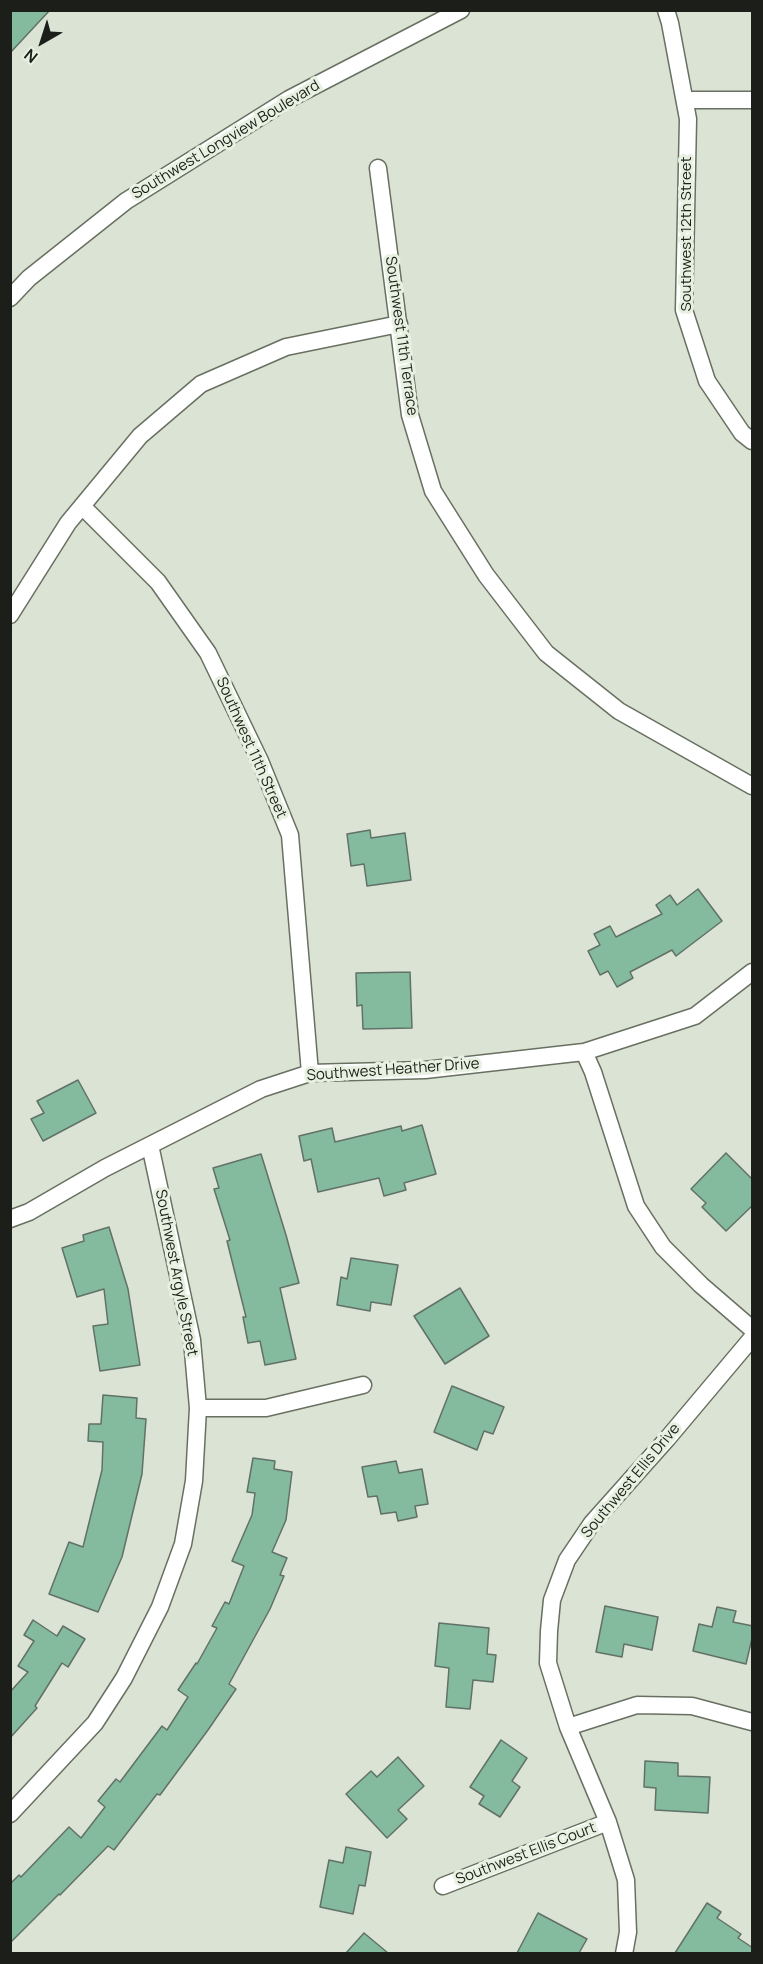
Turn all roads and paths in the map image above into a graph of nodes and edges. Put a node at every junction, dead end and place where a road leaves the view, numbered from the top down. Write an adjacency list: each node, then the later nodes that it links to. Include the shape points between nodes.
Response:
1 (461, 10): 6 (street, Southwest Longview Boulevard, via 289,99 126,201 29,278)
2 (666, 10): 3 (street, Southwest 12th Street)
3 (685, 100): 4 (street); 8 (street, Southwest 12th Street, via 688,119 684,310 707,381 742,433)
4 (753, 100)
5 (378, 168): 7 (street, Southwest 11th Terrace)
6 (10, 298)
7 (399, 324): 9 (street, via 286,347 201,384 140,436); 11 (street, Southwest 11th Terrace, via 410,415 433,491 493,584 546,653 619,711)
8 (753, 441)
9 (82, 506): 10 (street); 14 (street, Southwest 11th Street, via 158,582 208,653 260,760 290,835)
10 (10, 615)
11 (753, 786)
12 (753, 972): 13 (street, Southwest Heather Drive, via 695,1016)
13 (584, 1052): 14 (street, Southwest Heather Drive, via 425,1070); 17 (street, via 636,1206 663,1247)
14 (310, 1073): 15 (street, Southwest Heather Drive, via 261,1089)
15 (150, 1145): 16 (street, Southwest Heather Drive); 20 (street, Southwest Argyle Street, via 192,1340)
16 (10, 1219)
17 (753, 1329)
18 (753, 1338): 22 (street, Southwest Ellis Drive, via 592,1523 567,1560 552,1600 549,1663)
19 (363, 1385): 20 (street, via 266,1408)
20 (198, 1408): 23 (street, Southwest Argyle Street, via 194,1481 183,1544 160,1606 124,1678 95,1723)
21 (753, 1722): 22 (street, via 692,1706 637,1705)
22 (568, 1727): 24 (street, Southwest Ellis Drive)
23 (10, 1814)
24 (608, 1822): 25 (street, Southwest Ellis Court); 26 (street, Southwest Ellis Drive, via 627,1880 628,1932)
25 (443, 1886)
26 (624, 1953)

